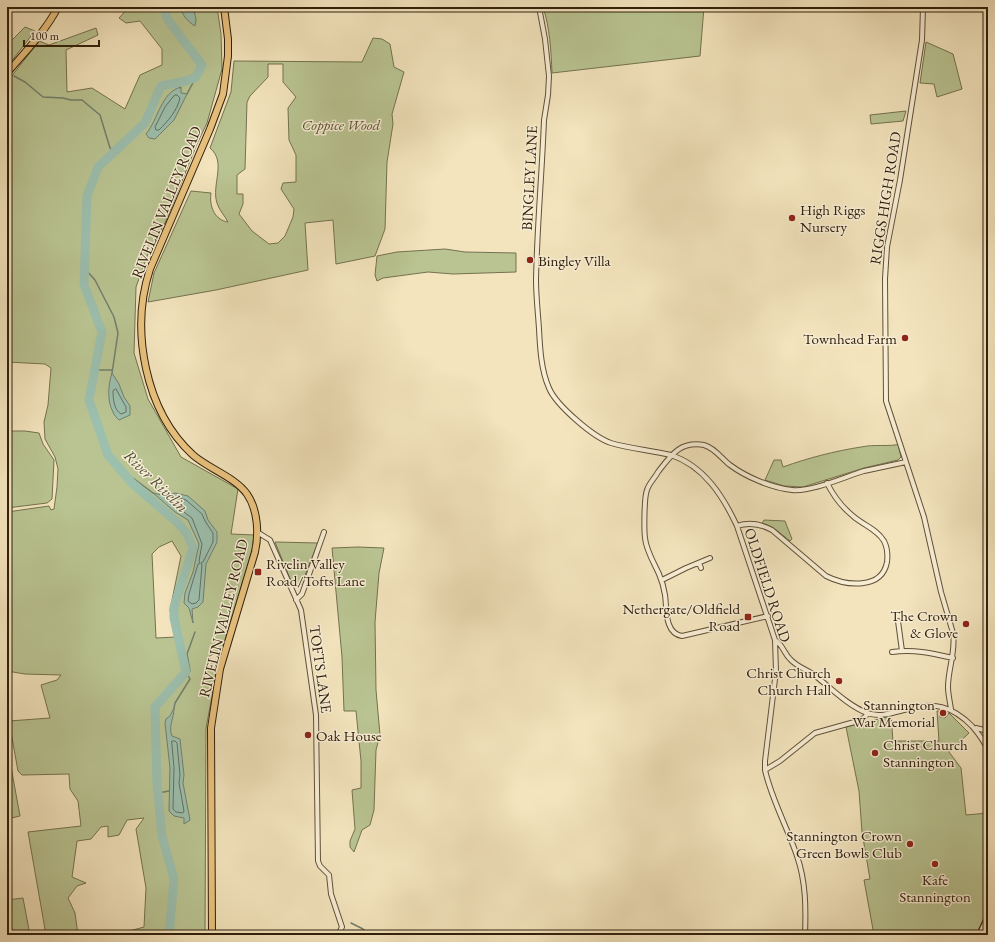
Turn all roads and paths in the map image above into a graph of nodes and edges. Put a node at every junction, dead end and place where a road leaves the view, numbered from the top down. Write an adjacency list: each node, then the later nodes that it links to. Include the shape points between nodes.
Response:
1 (58, 7): 5 (main road, via 38,38)
2 (224, 7): 10 (main road, RIVELIN VALLEY ROAD, via 228,52 223,94 150,269 144,292 141,334 143,353 154,395 168,424 193,454 237,484 247,494 254,509)
3 (538, 7): 6 (street, BINGLEY LANE, via 549,76 544,120 536,282 544,374 549,389 569,413 594,435 610,442)
4 (922, 7): 7 (street, RIGGS HIGH ROAD, via 922,40 887,247 885,279 886,401)
5 (7, 74)
6 (671, 455): 8 (street, via 680,448 703,445 713,450 736,470 770,484 799,490); 9 (street, OLDFIELD ROAD, via 708,479 723,499); 15 (street, via 650,484 646,496 645,542)
7 (906, 462): 8 (street); 22 (street, RIGGS HIGH ROAD, via 924,517 941,592 954,633)
8 (827, 483): 9 (street, via 848,512 884,541 888,559 880,577 860,584 833,580 772,530 750,523)
9 (737, 526): 17 (street, OLDFIELD ROAD)
10 (257, 532): 16 (street, TOFTS LANE, via 270,540); 30 (main road, RIVELIN VALLEY ROAD, via 253,561 220,669 211,728)
11 (324, 532): 16 (street, via 302,594)
12 (710, 558): 13 (street)
13 (699, 563): 14 (street); 15 (street)
14 (701, 568)
15 (662, 580): 17 (street, via 669,625 677,635 682,636)
16 (296, 600): 31 (street, TOFTS LANE, via 301,610 316,715 318,861 329,875 331,894 342,927)
17 (768, 616): 19 (street, OLDFIELD ROAD)
18 (898, 621): 20 (street)
19 (775, 640): 24 (street, via 797,665 852,705); 28 (street, OLDFIELD ROAD, via 776,671)
20 (902, 650): 21 (street); 22 (street)
21 (892, 652)
22 (952, 658): 23 (street, RIGGS HIGH ROAD, via 948,687)
23 (951, 709): 24 (street, via 927,706 877,716); 25 (street)
24 (868, 713): 28 (street, via 858,721 815,733)
25 (975, 729): 26 (street); 27 (street)
26 (988, 730)
27 (988, 751)
28 (765, 770): 32 (street, OLDFIELD ROAD, via 803,877 806,898)
29 (988, 918): 33 (main road)
30 (212, 935)
31 (338, 935)
32 (805, 935)
33 (980, 935)

